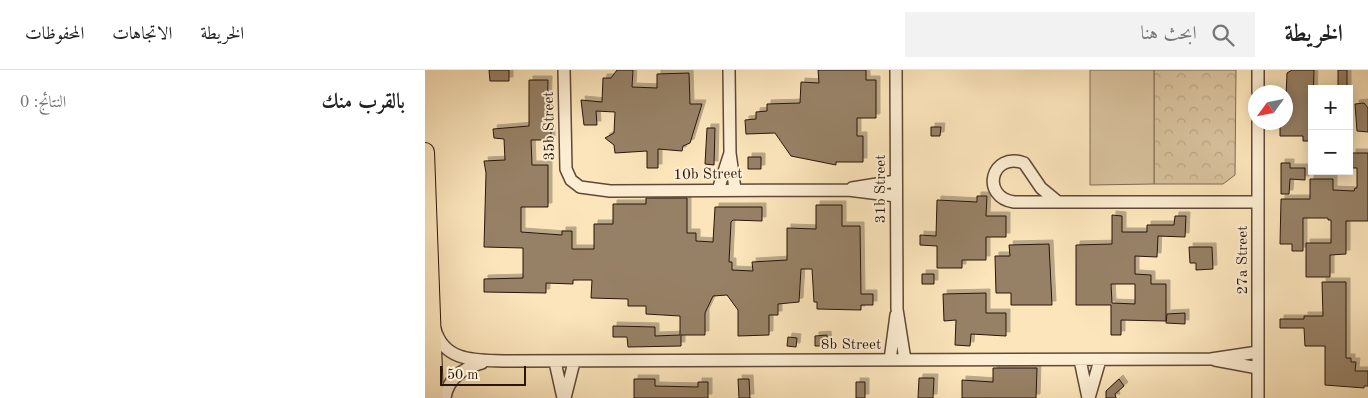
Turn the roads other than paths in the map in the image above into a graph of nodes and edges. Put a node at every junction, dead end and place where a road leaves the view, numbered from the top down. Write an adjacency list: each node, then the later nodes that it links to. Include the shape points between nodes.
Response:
1 (564, 70): 9 (street, 35b Street, via 565,162)
2 (729, 70): 8 (street)
3 (896, 70): 10 (street, 31b Street)
4 (1258, 70): 5 (street)
5 (1258, 85)
6 (1258, 130): 16 (street, 27a Street)
7 (425, 152): 17 (main road)
8 (730, 153): 11 (street); 12 (street)
9 (571, 180): 12 (street, 10b Street, via 580,187 609,192)
10 (896, 181): 13 (street, 10b Street); 14 (street, 31b Street)
11 (735, 189): 12 (street, 10b Street); 13 (street, 10b Street)
12 (718, 190)
13 (848, 190): 14 (street, 10b Street)
14 (896, 196): 18 (street, 31b Street)
15 (1058, 202): 15 (street, via 1041,188 1024,163 1011,160 995,171 993,183 1003,199); 16 (street)
16 (1258, 202): 19 (street, 27a Street)
17 (427, 248): 25 (street, 8b Street, via 435,326 442,344 457,357); 29 (main road)
18 (897, 309): 21 (street, 31b Street); 22 (street, 31b Street)
19 (1258, 352): 20 (street, 8b Street); 28 (street, 27a Street)
20 (1211, 359): 24 (street, 8b Street); 28 (street, 8b Street)
21 (890, 360): 22 (street, 8b Street); 27 (street, 8b Street)
22 (905, 360): 23 (street, 8b Street)
23 (1080, 360): 24 (street, 8b Street); 32 (street)
24 (1100, 360): 32 (street)
25 (491, 361): 26 (street, 8b Street); 30 (street, 8b Street, via 457,374 450,382)
26 (555, 362): 27 (street, 8b Street); 31 (street)
27 (574, 362): 31 (street)
28 (1258, 368): 33 (street, 27a Street)
29 (434, 398)
30 (445, 398)
31 (564, 398)
32 (1088, 398)
33 (1258, 398)

